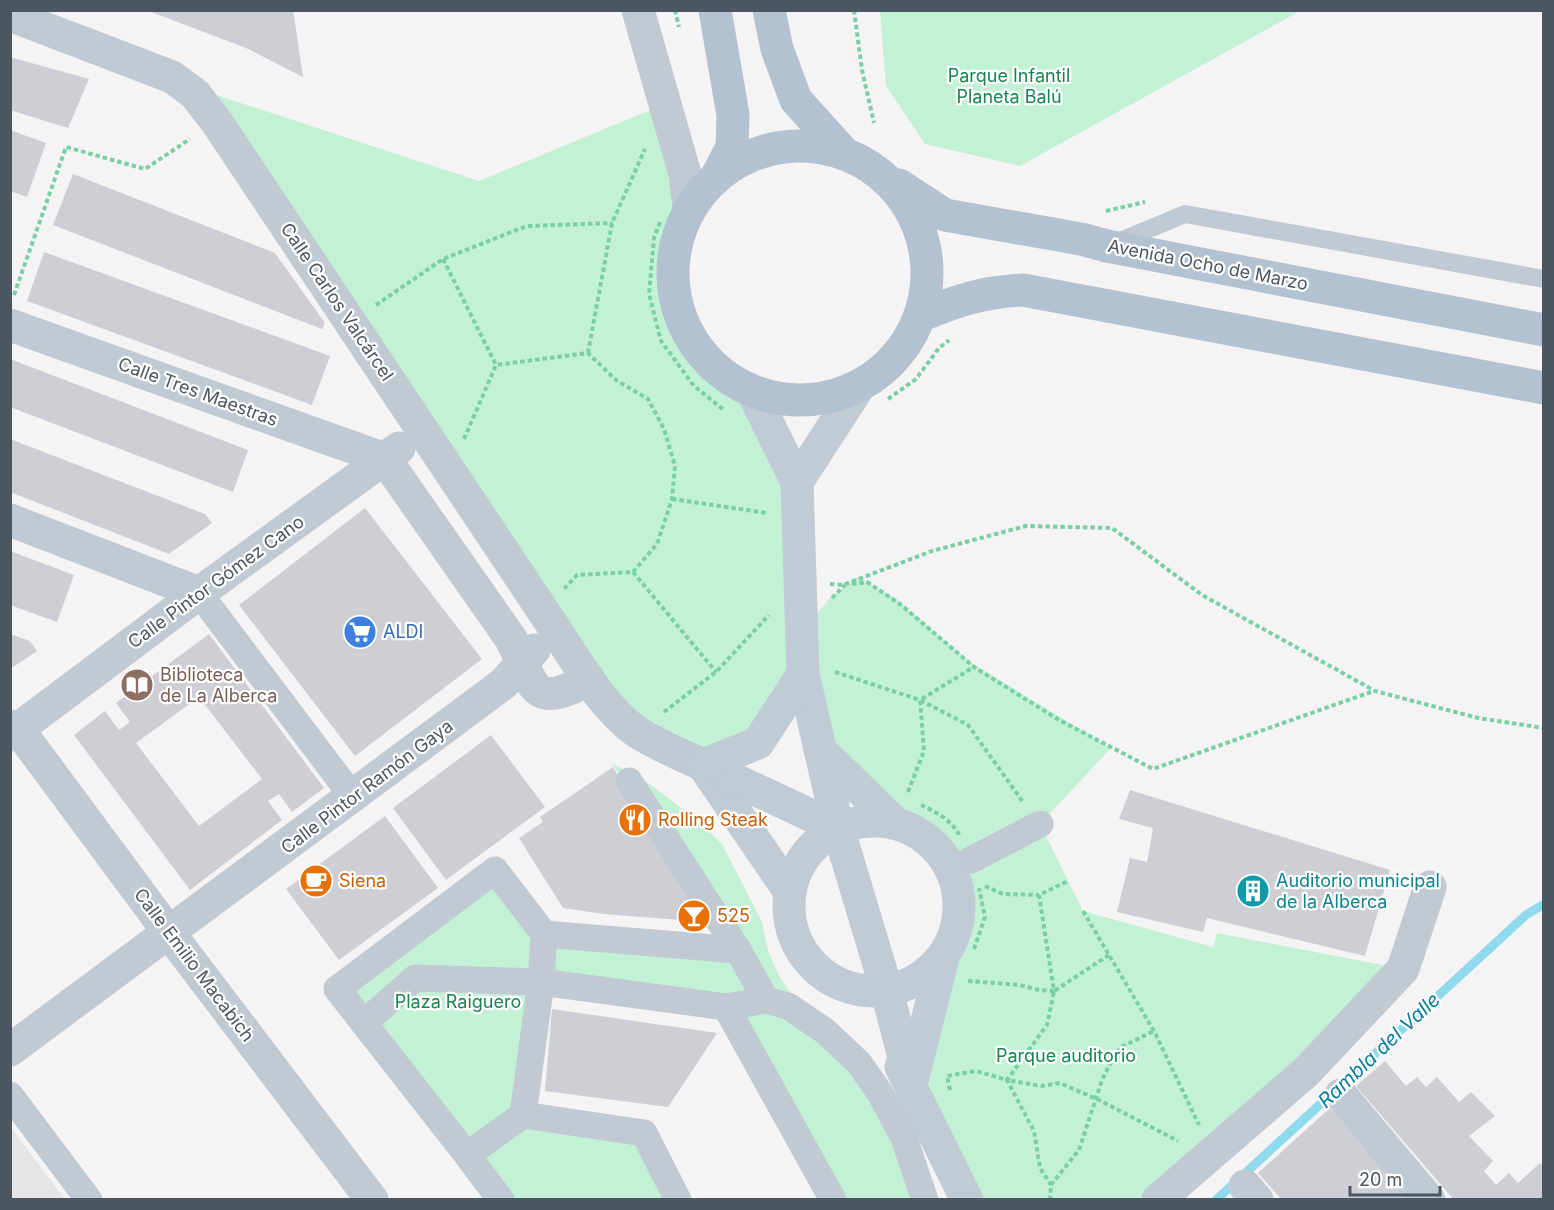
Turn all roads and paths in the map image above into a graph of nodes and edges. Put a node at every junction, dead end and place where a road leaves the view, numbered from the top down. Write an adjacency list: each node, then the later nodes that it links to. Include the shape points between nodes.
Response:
1 (638, 10): 12 (street, via 684,174)
2 (715, 10): 10 (main road, via 733,115 732,147)
3 (769, 10): 9 (main road, via 777,50 796,100)
4 (854, 10): 7 (path)
5 (10, 15): 6 (street, Calle Carlos Valcárcel, via 172,78 195,94)
6 (216, 121): 17 (path, via 145,169 66,147); 19 (street, Calle Carlos Valcárcel)
7 (874, 123)
8 (646, 147): 13 (path)
9 (843, 152): 10 (main road, via 800,144 757,152); 11 (main road, Avenida Ocho de Marzo)
10 (718, 174): 12 (main road)
11 (882, 174): 14 (main road, Avenida Ocho de Marzo, via 945,215); 18 (main road, via 914,213 927,255)
12 (675, 214): 27 (main road, via 674,300 691,341); 27 (path, via 654,238 649,294 661,341 694,386)
13 (612, 223): 15 (path, via 527,226); 23 (path)
14 (1107, 246): 16 (lane, via 1185,214); 21 (main road, Avenida Ocho de Marzo)
15 (443, 259): 19 (path); 24 (path)
16 (1544, 279)
17 (10, 304)
18 (922, 315): 25 (main road, via 961,299 994,291 1023,290); 26 (main road, via 901,354)
19 (350, 323): 28 (street, Calle Carlos Valcárcel)
20 (10, 325): 29 (street, Calle Tres Maestras)
21 (1544, 330)
22 (956, 335): 26 (path, via 939,348 916,379)
23 (588, 353): 24 (path); 32 (path, via 616,380 648,399 664,429 675,466)
24 (496, 365): 30 (path, via 467,437)
25 (1544, 388)
26 (869, 396): 27 (main road); 31 (main road)
27 (742, 405): 31 (main road)
28 (422, 431): 29 (street, Calle Pintor Gómez Cano); 30 (street, Calle Carlos Valcárcel)
29 (385, 459): 38 (street, Calle Pintor Gómez Cano); 41 (street, via 511,639)
30 (442, 461): 40 (street, Calle Carlos Valcárcel)
31 (797, 482): 33 (main road)
32 (672, 499): 33 (path); 35 (path, via 657,544)
33 (787, 516): 36 (main road)
34 (10, 520): 38 (street)
35 (633, 572): 40 (path, via 577,575); 43 (path)
36 (801, 581): 37 (path); 43 (path); 44 (main road)
37 (843, 585): 39 (path); 42 (path, via 867,582 900,604); 46 (path, via 932,551 1026,525 1112,528 1202,595)
38 (199, 594): 49 (street, Calle Pintor Gómez Cano); 54 (street)
39 (827, 604)
40 (549, 621): 41 (street, Calle Pintor Ramón Gaya, via 540,643); 45 (street, Calle Carlos Valcárcel)
41 (522, 664): 45 (street, via 533,686 545,693 558,694); 54 (street, Calle Pintor Ramón Gaya, via 503,684)
42 (974, 667): 46 (path, via 1059,720 1153,770); 47 (path)
43 (716, 672): 50 (path)
44 (818, 673): 47 (path); 51 (main road); 52 (main road, via 758,742)
45 (590, 679): 50 (street, Calle Carlos Valcárcel, via 619,717)
46 (1375, 691): 48 (path, via 1478,718)
47 (920, 700): 55 (path, via 924,751); 56 (path, via 968,725)
48 (1544, 728)
49 (13, 730): 64 (street, Calle Emilio Macabich)
50 (638, 732): 52 (street, Calle Carlos Valcárcel)
51 (820, 750): 55 (main road); 57 (main road)
52 (703, 765): 57 (main road); 61 (main road)
53 (629, 781): 66 (street)
54 (353, 797): 64 (street, Calle Pintor Ramón Gaya)
55 (899, 810): 57 (main road); 68 (main road, via 943,855 956,881 960,902)
56 (1040, 824): 58 (street)
57 (838, 828): 61 (main road, via 818,841 799,864); 70 (main road)
58 (970, 860)
59 (1068, 881): 62 (path)
60 (1430, 887): 86 (street, via 1403,969 1306,1072)
61 (790, 892): 70 (main road, via 795,937 810,962 833,981)
62 (1039, 895): 68 (path, via 1003,894 979,884 985,916 979,938); 71 (path)
63 (1083, 911): 67 (path)
64 (170, 934): 76 (street, Calle Pintor Ramón Gaya); 91 (street, Calle Emilio Macabich)
65 (544, 934): 66 (street); 69 (street); 74 (street, via 495,870 337,989)
66 (738, 950): 72 (street)
67 (1109, 955): 71 (path); 75 (path)
68 (957, 965): 70 (main road); 71 (path, via 1020,985); 80 (main road)
69 (541, 982): 73 (street); 74 (street, via 415,978); 85 (street)
70 (874, 991): 80 (main road)
71 (1054, 991): 79 (path, via 1047,1025)
72 (766, 1000): 73 (street); 95 (street, via 788,1006 825,1031 860,1063 904,1138)
73 (726, 1007): 94 (street)
74 (364, 1023): 87 (street)
75 (1154, 1031): 84 (path, via 1121,1047 1102,1080); 86 (path)
76 (10, 1050)
77 (943, 1066): 78 (path)
78 (947, 1076): 79 (path, via 976,1071); 82 (path)
79 (1007, 1080): 84 (path, via 1041,1086 1060,1083); 88 (path, via 1034,1131 1040,1168)
80 (911, 1085): 89 (main road)
81 (10, 1095): 90 (street)
82 (952, 1095)
83 (1341, 1095): 98 (street)
84 (1097, 1099): 86 (path); 88 (path, via 1079,1150)
85 (523, 1115): 87 (street); 93 (street, via 644,1133)
86 (1198, 1149): 97 (street)
87 (467, 1155): 92 (street)
88 (1051, 1185): 96 (path)
89 (967, 1199)
90 (89, 1200)
91 (372, 1200)
92 (501, 1200)
93 (678, 1200)
94 (833, 1200)
95 (925, 1200)
96 (1050, 1200)
97 (1158, 1200)
98 (1429, 1200)

